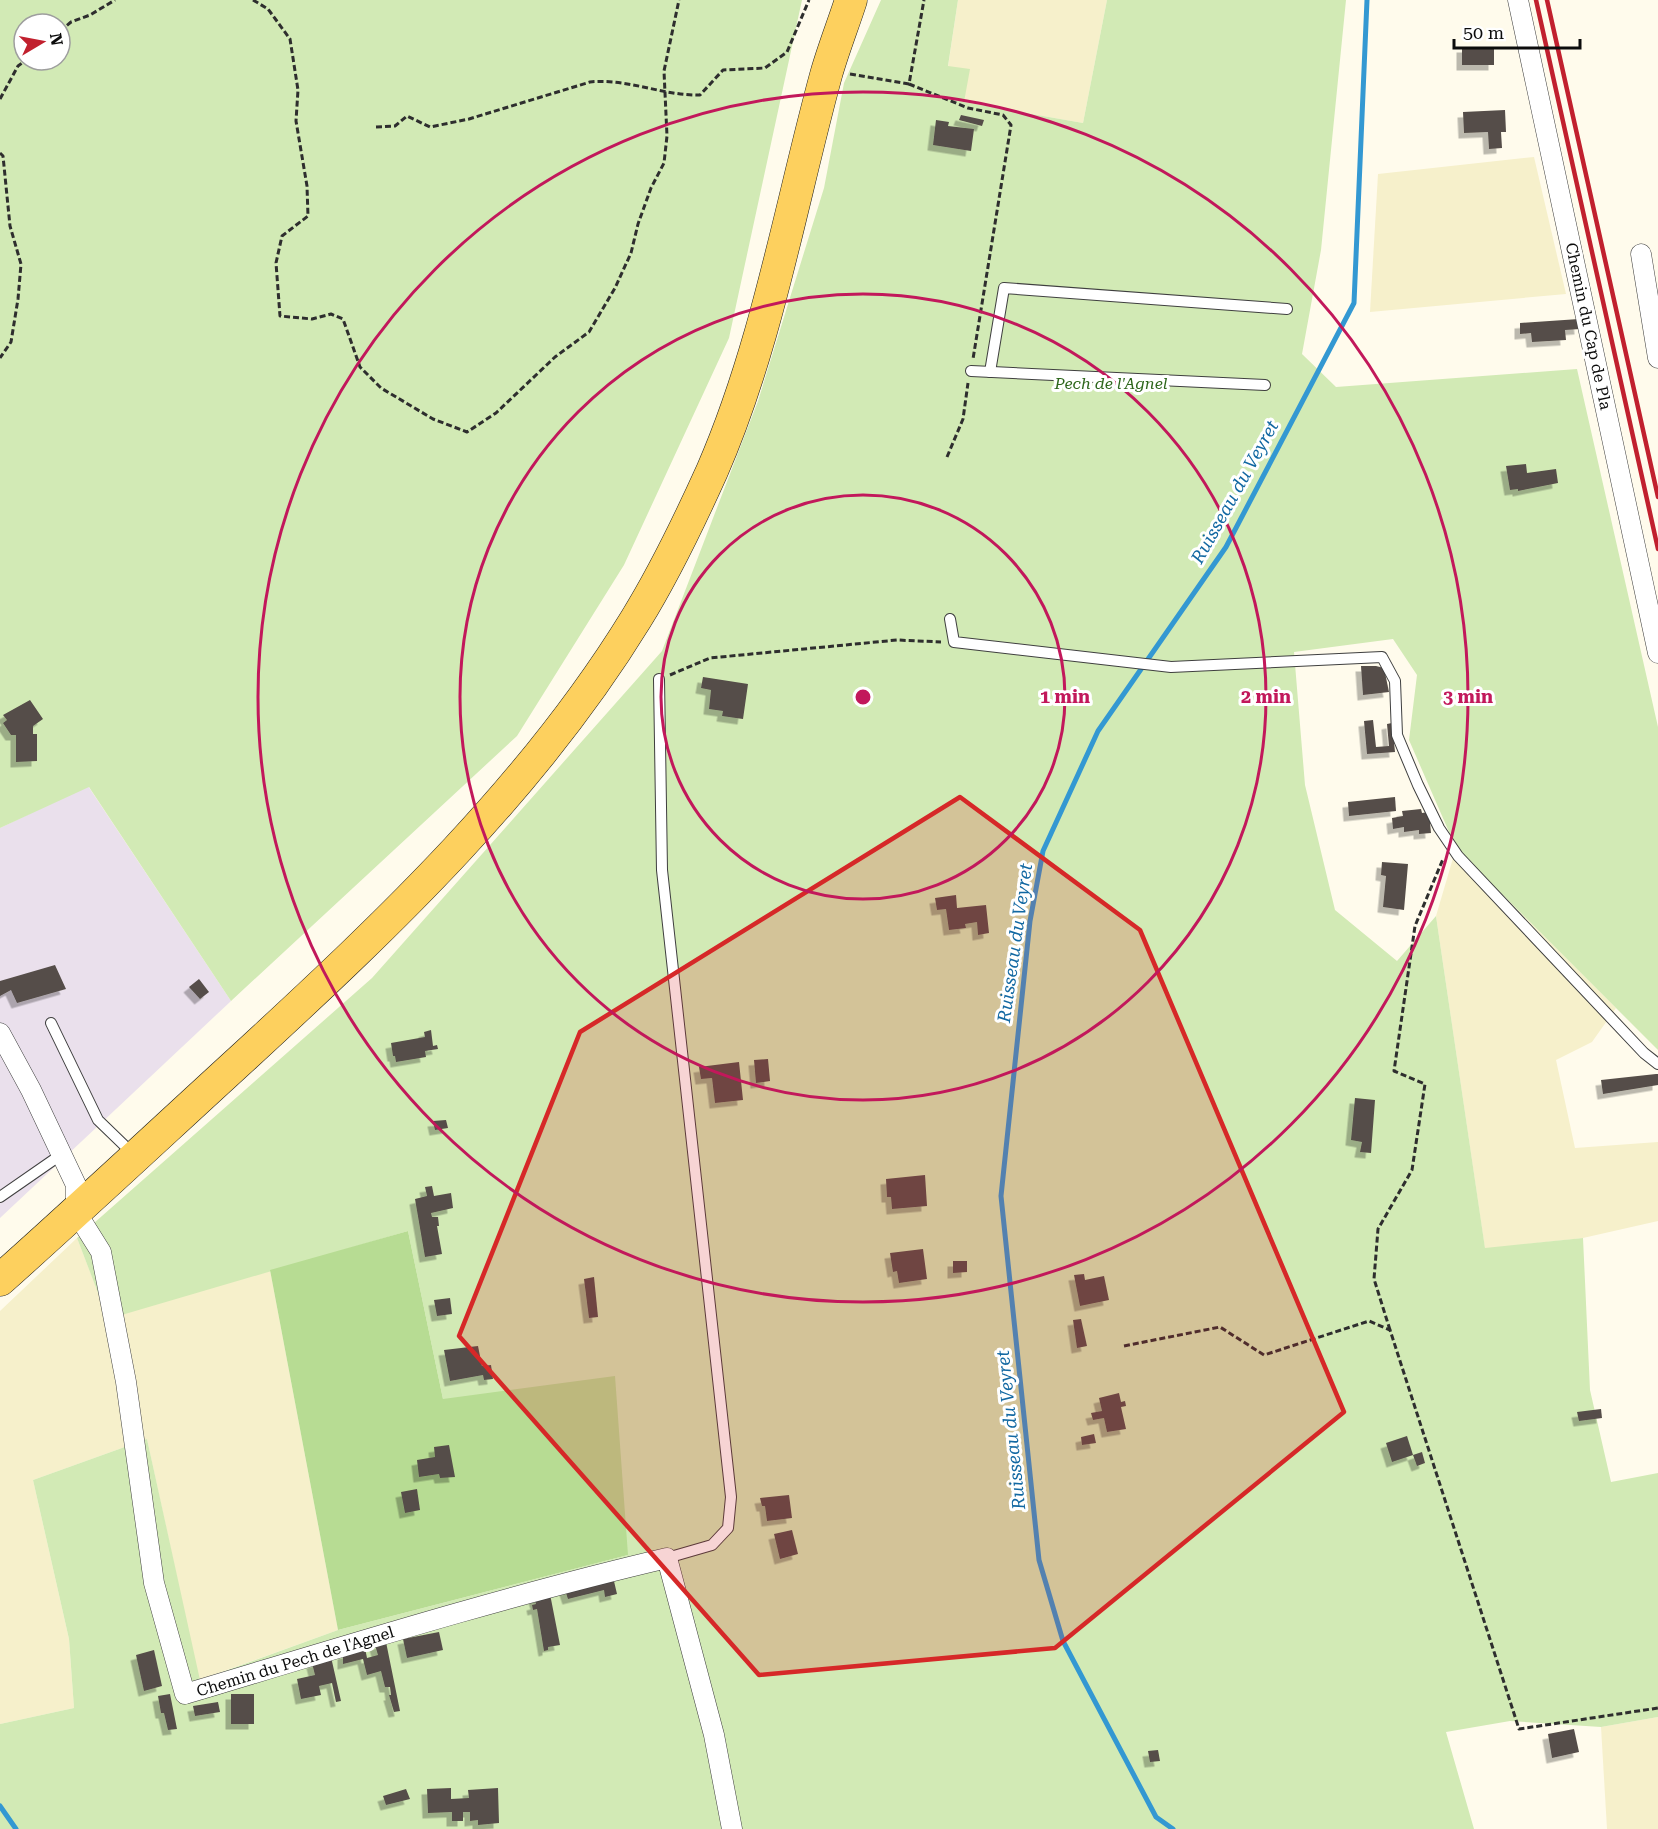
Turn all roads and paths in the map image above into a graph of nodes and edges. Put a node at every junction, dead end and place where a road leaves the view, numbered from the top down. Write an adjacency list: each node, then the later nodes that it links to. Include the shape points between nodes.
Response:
1 (116, 0): 9 (path)
2 (254, 0): 13 (path, via 268,9 290,39 298,90 296,121 307,186 308,216 282,236 276,263 280,316 312,319 331,314 343,319 360,368 381,388 433,419 467,432 590,332 631,253 651,188 664,163 668,136)
3 (679, 0): 13 (path, via 664,71)
4 (809, 0): 13 (path, via 787,52 765,68 723,70 700,95)
5 (836, 0): 34 (main road, via 814,68 748,332 671,529 643,581 547,722 487,793 358,927)
6 (851, 0): 10 (main road)
7 (924, 0): 12 (path)
8 (1518, 0): 27 (street, Chemin du Cap de Pla)
9 (72, 22)
10 (828, 71): 12 (path); 33 (main road, via 737,407 683,533 636,619 552,737 444,864 329,979)
11 (15, 72): 14 (path)
12 (909, 84): 21 (path, via 968,108 1003,115 1011,125)
13 (666, 91): 15 (path, via 607,80 590,82 469,119 430,127 407,116 395,126)
14 (0, 99)
15 (376, 127)
16 (0, 153): 19 (path, via 10,226 21,264 10,342)
17 (1641, 254): 20 (street)
18 (1287, 309): 22 (lane, via 1004,288)
19 (0, 358)
20 (1658, 358)
21 (970, 371): 22 (lane); 24 (path, via 963,419)
22 (990, 372): 23 (lane)
23 (1265, 385)
24 (947, 457)
25 (950, 619): 26 (lane)
26 (954, 642): 28 (path, via 897,640 710,658); 29 (lane, via 1171,667 1382,657 1395,681 1397,735 1438,828)
27 (1658, 653)
28 (660, 679): 44 (lane, via 662,870 731,1497 728,1528 712,1545)
29 (1450, 844): 32 (lane); 42 (path, via 1415,926 1394,1071 1425,1084 1412,1170 1378,1229 1374,1279)
30 (51, 1023): 34 (lane, via 98,1120)
31 (0, 1033): 35 (street, Chemin du Pech de l'Agnel)
32 (1658, 1064)
33 (162, 1132): 34 (lane); 36 (main road)
34 (125, 1147): 36 (main road)
35 (62, 1154): 36 (street, Chemin du Pech de l'Agnel); 37 (lane)
36 (79, 1194): 39 (main road); 41 (main road); 44 (street, Chemin du Pech de l'Agnel, via 101,1252 126,1382 154,1583 185,1695 578,1579)
37 (0, 1197)
38 (34, 1234): 40 (lane)
39 (0, 1255)
40 (0, 1265)
41 (0, 1280)
42 (1390, 1330): 43 (path, via 1369,1321 1264,1355 1220,1328); 45 (path, via 1519,1730)
43 (1124, 1346)
44 (667, 1558): 46 (street, via 714,1735)
45 (1658, 1708)
46 (732, 1829)

